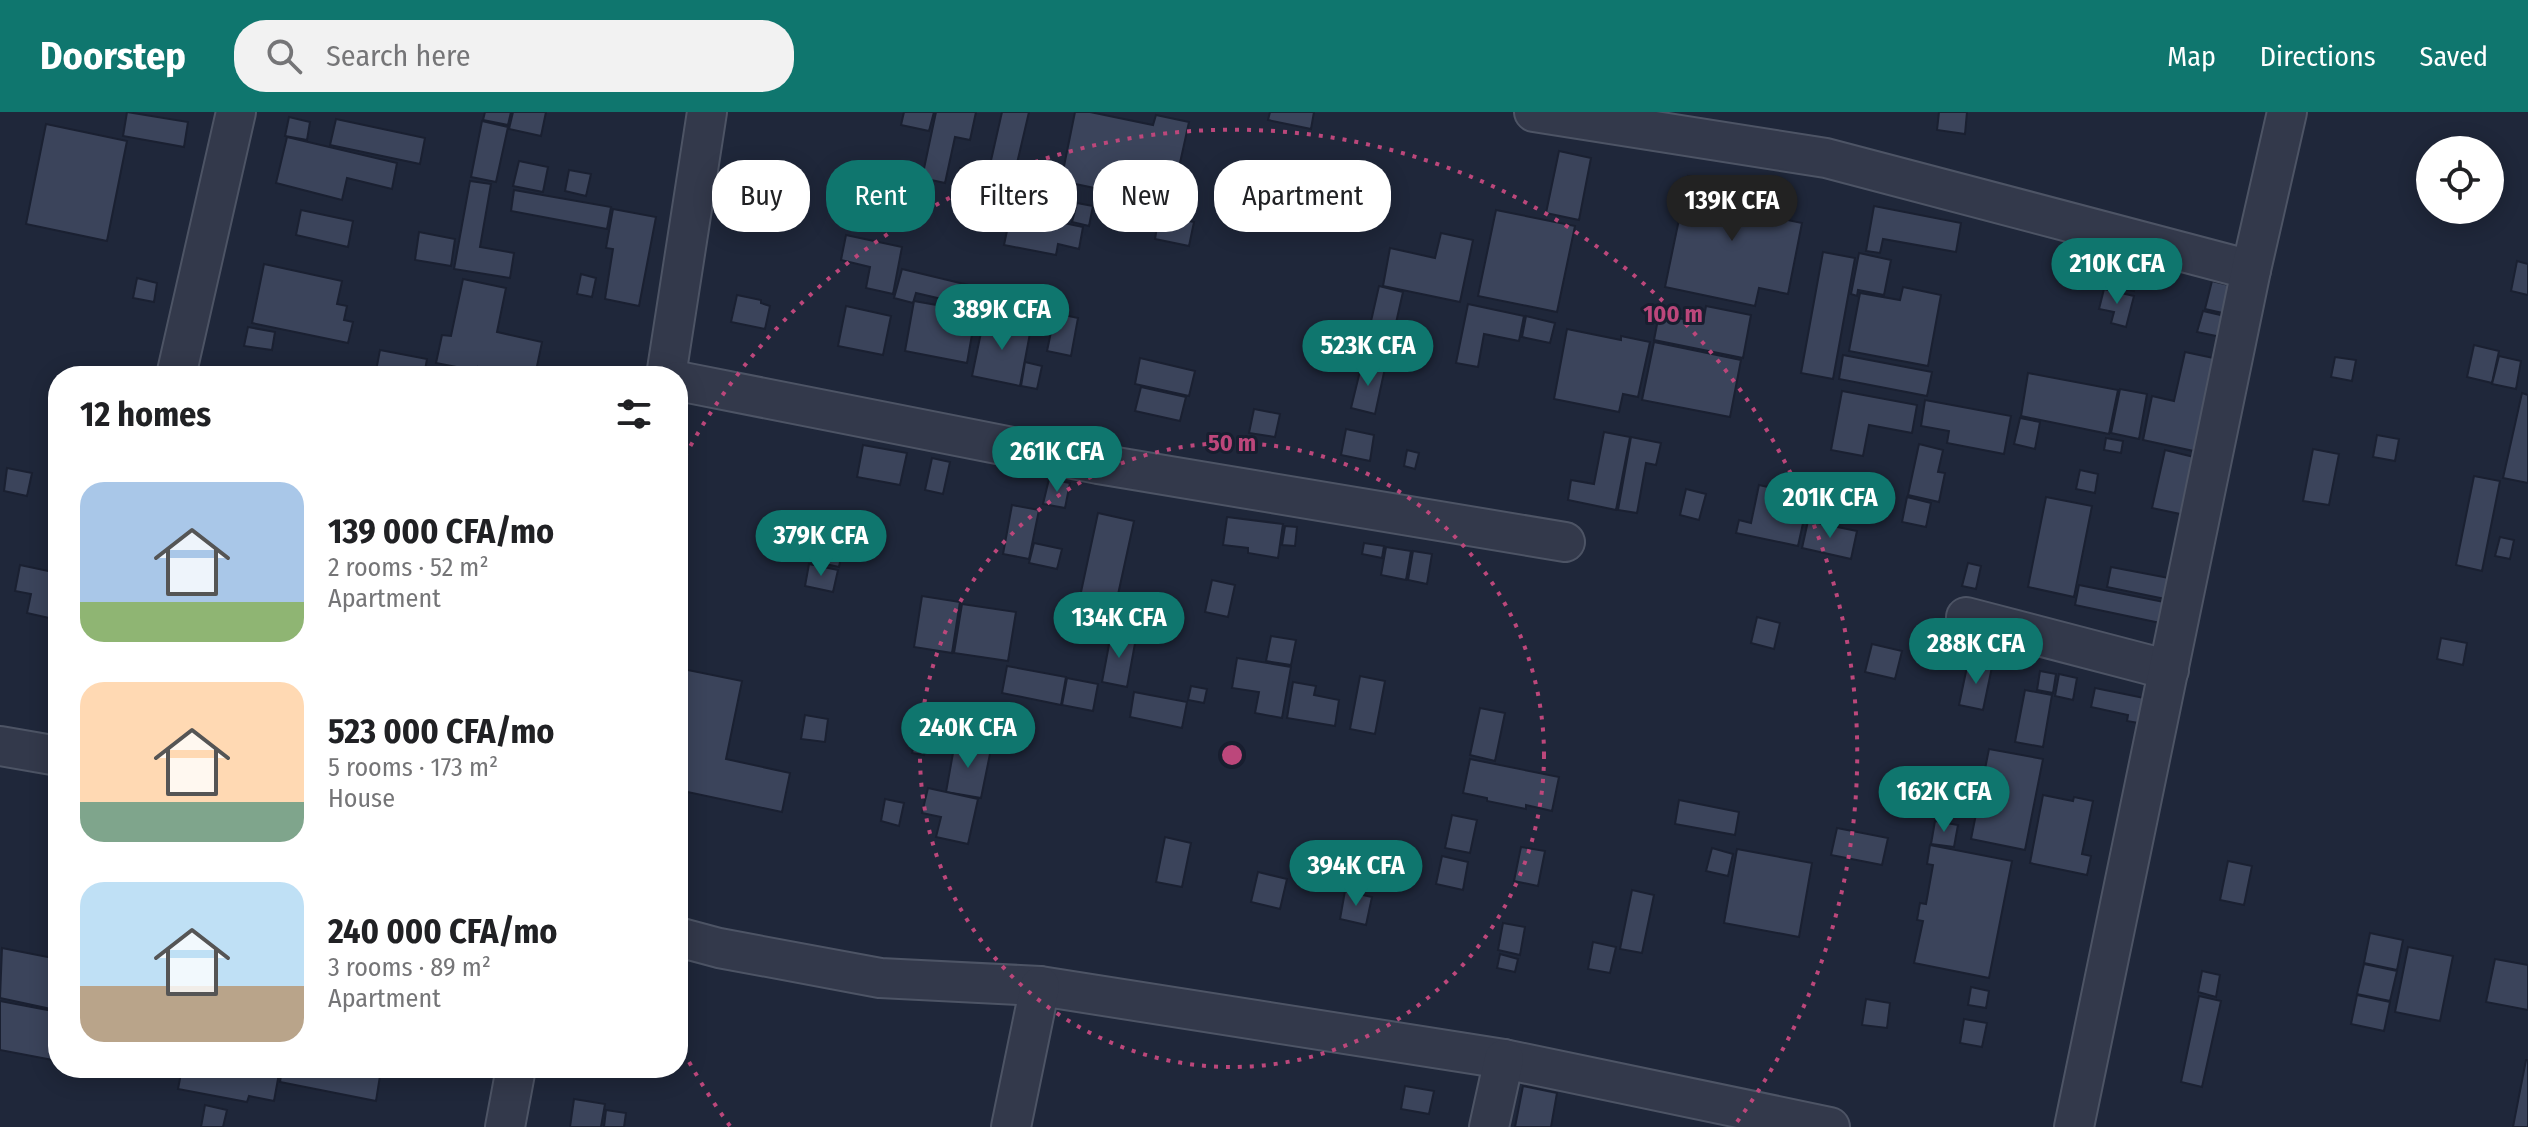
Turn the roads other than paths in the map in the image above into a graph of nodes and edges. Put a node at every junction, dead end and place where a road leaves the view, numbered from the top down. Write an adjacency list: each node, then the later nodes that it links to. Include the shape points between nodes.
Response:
1 (236, 112): 6 (street)
2 (707, 112): 7 (street)
3 (1534, 112): 5 (street, via 1826,158)
4 (2287, 112): 5 (street)
5 (2251, 270): 11 (street)
6 (178, 366)
7 (668, 366)
8 (688, 383): 9 (street, via 1098,464)
9 (1565, 542)
10 (1966, 617): 11 (street)
11 (2169, 670): 22 (street)
12 (0, 746): 13 (street)
13 (48, 754)
14 (688, 940): 15 (street, via 880,978)
15 (1040, 986): 16 (street); 19 (street)
16 (1504, 1059): 20 (street); 21 (street)
17 (514, 1078): 18 (street)
18 (505, 1127)
19 (1011, 1127)
20 (1489, 1127)
21 (1830, 1127)
22 (2074, 1127)

